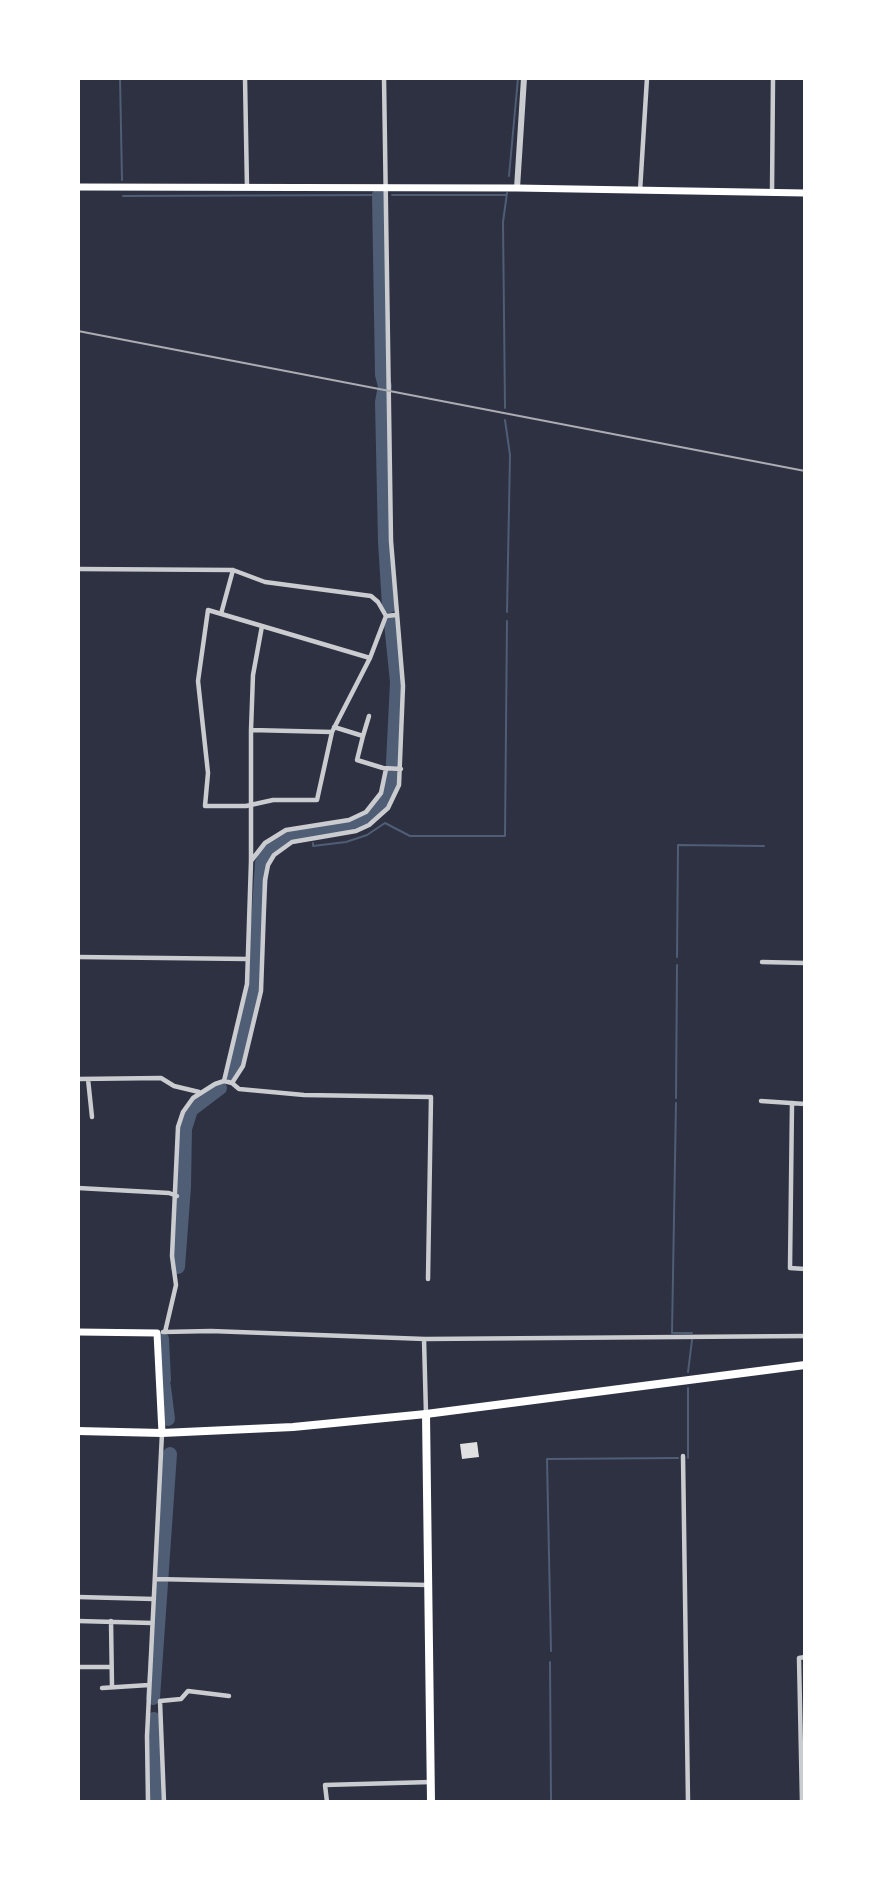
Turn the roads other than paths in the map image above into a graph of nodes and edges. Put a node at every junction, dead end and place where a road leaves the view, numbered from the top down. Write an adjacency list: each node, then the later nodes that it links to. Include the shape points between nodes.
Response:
1 (245, 78): 7 (street)
2 (384, 78): 8 (street)
3 (524, 78): 9 (street)
4 (646, 78): 10 (street)
5 (773, 78): 11 (street)
6 (78, 187): 7 (main road)
7 (248, 188): 8 (main road)
8 (387, 188): 9 (main road); 16 (street, via 391,541)
9 (517, 188): 10 (main road)
10 (640, 191): 11 (main road)
11 (772, 192): 12 (main road)
12 (805, 193)
13 (78, 569): 14 (street)
14 (233, 570): 15 (street); 17 (street, via 266,582 371,596)
15 (222, 614): 18 (street); 26 (street, via 208,610 198,681 208,773 205,806)
16 (396, 615): 17 (street); 25 (street, via 403,686)
17 (386, 616): 19 (street)
18 (262, 626): 19 (street); 21 (street, via 253,675)
19 (370, 658): 22 (street)
20 (369, 716): 23 (street)
21 (250, 730): 22 (street); 26 (street)
22 (333, 730): 23 (street); 26 (street, via 317,800 273,800)
23 (363, 736): 24 (street, via 357,760)
24 (387, 769): 25 (street); 27 (street, via 381,793 366,812 349,820 286,830 272,838)
25 (399, 769): 35 (street, via 396,794 376,820 356,831 292,842 274,855 268,865 260,999 243,1066)
26 (250, 805): 27 (street)
27 (251, 861): 29 (street)
28 (78, 957): 29 (street)
29 (248, 960): 34 (street, via 245,998)
30 (762, 962): 31 (street)
31 (805, 963)
32 (78, 1079): 33 (street)
33 (88, 1079): 36 (street, via 161,1078 174,1086); 40 (street)
34 (224, 1081): 35 (street); 36 (street)
35 (232, 1083): 44 (street, via 239,1089 304,1095 431,1097)
36 (199, 1092): 42 (street, via 185,1107 178,1127)
37 (761, 1101): 38 (street)
38 (792, 1103): 39 (street); 43 (street, via 790,1268)
39 (805, 1104)
40 (92, 1117)
41 (78, 1188): 42 (street)
42 (177, 1196): 46 (street, via 172,1256 176,1285)
43 (805, 1269)
44 (428, 1280)
45 (78, 1332): 46 (main road)
46 (161, 1333): 48 (street); 52 (main road)
47 (805, 1336): 48 (street)
48 (424, 1339): 50 (street)
49 (805, 1365): 50 (main road)
50 (426, 1414): 52 (main road, via 293,1427); 55 (main road)
51 (78, 1431): 52 (main road)
52 (162, 1433): 54 (street)
53 (683, 1456): 75 (street)
54 (159, 1579): 55 (street); 57 (street)
55 (428, 1585): 70 (main road)
56 (78, 1598): 57 (street)
57 (154, 1599): 60 (street)
58 (111, 1620): 59 (street); 60 (street); 63 (street)
59 (78, 1621)
60 (152, 1623): 64 (street)
61 (805, 1657): 76 (street, via 799,1658)
62 (78, 1667): 63 (street)
63 (111, 1667): 65 (street)
64 (149, 1685): 65 (street); 68 (street)
65 (112, 1687): 66 (street)
66 (102, 1688)
67 (229, 1696): 69 (street, via 188,1691 181,1699 160,1701)
68 (148, 1712): 69 (street); 71 (street)
69 (161, 1712): 72 (street)
70 (430, 1782): 73 (street, via 325,1785); 74 (main road)
71 (148, 1802)
72 (164, 1802)
73 (327, 1802)
74 (431, 1802)
75 (688, 1802)
76 (801, 1802)

